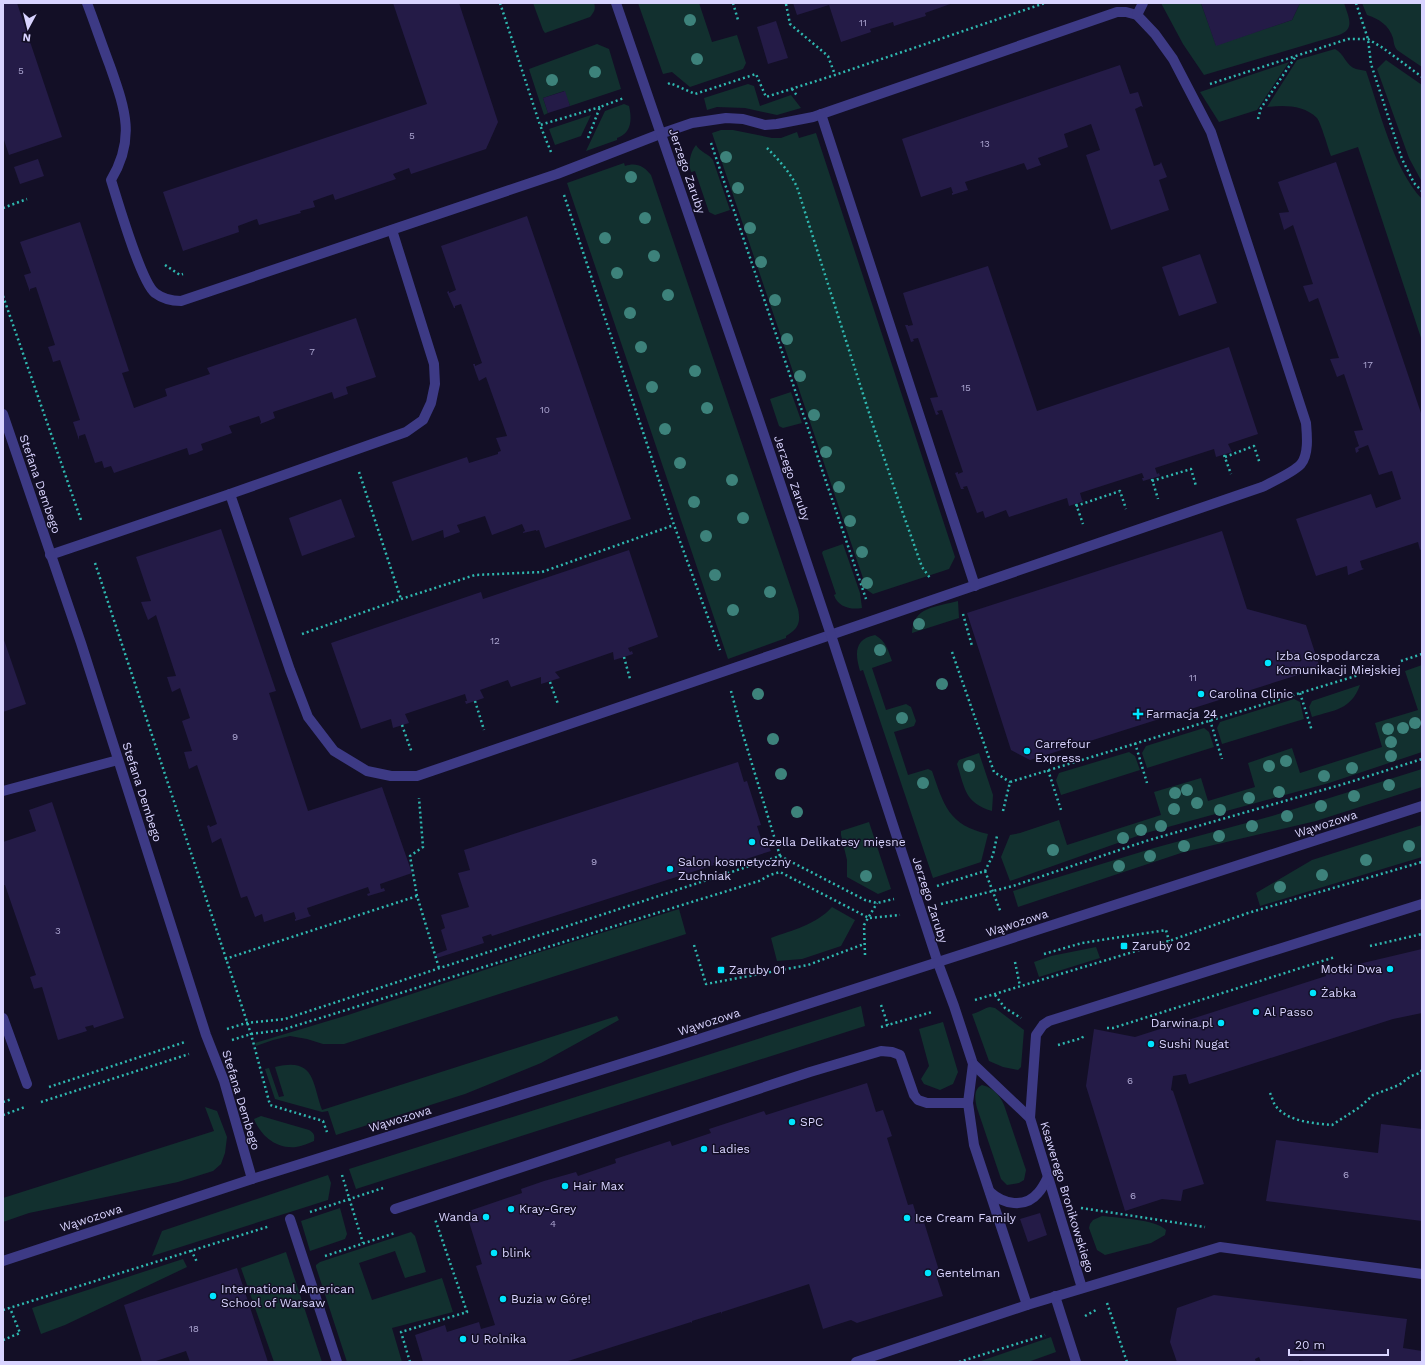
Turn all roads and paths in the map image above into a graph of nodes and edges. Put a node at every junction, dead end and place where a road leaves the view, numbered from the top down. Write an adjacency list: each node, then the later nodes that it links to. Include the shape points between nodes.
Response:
1 (87, 3): 32 (street, via 123,103 125,148 119,168 111,180 144,277 154,292 171,301 181,301)
2 (500, 3): 21 (path)
3 (616, 3): 23 (street, Jerzego Zaruby)
4 (733, 3): 10 (path)
5 (1045, 3): 13 (path)
6 (1143, 3): 9 (street)
7 (1356, 3): 11 (path)
8 (786, 4): 13 (path, via 790,24 828,56)
9 (1137, 15): 19 (street, via 1117,12); 49 (street, via 1173,59 1211,132 1306,423 1305,454 1301,464 1262,487)
10 (738, 20)
11 (1368, 39): 12 (path, via 1348,39); 14 (path); 29 (path, via 1371,64 1402,159 1414,183)
12 (1296, 56): 16 (path); 20 (path, via 1261,108)
13 (835, 75): 15 (path, via 766,97 756,74 695,94 670,83)
14 (1422, 77)
15 (666, 84)
16 (1207, 85)
17 (629, 96): 18 (path)
18 (600, 107): 21 (path); 24 (path, via 588,138)
19 (821, 114): 22 (street, via 790,123); 49 (street)
20 (1258, 119)
21 (540, 125): 26 (path)
22 (765, 125): 23 (street, via 743,119 726,118 692,123); 48 (path, via 764,140 767,149 797,187 900,505 922,567)
23 (660, 134): 28 (street); 52 (street, Jerzego Zaruby)
24 (580, 140)
25 (558, 148): 26 (path)
26 (550, 151): 27 (path); 28 (path)
27 (543, 153)
28 (557, 174): 32 (street); 45 (path)
29 (1422, 191)
30 (27, 199): 31 (path)
31 (3, 208)
32 (392, 230): 37 (street, via 434,364 435,384 431,403 423,420 406,432)
33 (162, 258): 34 (path, via 164,265 180,275)
34 (188, 273)
35 (3, 296): 46 (path)
36 (3, 414): 47 (street, Stefana Dembego)
37 (352, 451): 41 (street); 51 (path)
38 (1260, 466): 39 (path, via 1254,446 1225,456)
39 (1232, 476)
40 (1197, 488): 42 (path, via 1191,469 1152,480)
41 (230, 494): 46 (street); 76 (street, via 308,717 334,751 366,771 391,776)
42 (1157, 494)
43 (1126, 512): 44 (path, via 1120,491 1076,505)
44 (1081, 520)
45 (674, 525): 51 (path, via 542,572 475,575); 59 (path)
46 (89, 542): 47 (street); 104 (path)
47 (50, 554): 74 (street, Stefana Dembego)
48 (931, 578)
49 (975, 586): 50 (street)
50 (963, 589): 52 (street); 54 (path, via 963,616)
51 (400, 599): 53 (path, via 302,634)
52 (831, 635): 59 (street); 93 (street, Jerzego Zaruby)
53 (305, 641)
54 (972, 646)
55 (952, 652): 77 (path, via 994,772)
56 (1422, 654): 58 (path)
57 (624, 657): 62 (path)
58 (1401, 661)
59 (726, 671): 76 (street); 84 (path)
60 (1360, 675): 63 (path)
61 (550, 682): 65 (path)
62 (632, 686)
63 (1300, 693): 66 (path); 68 (path)
64 (475, 701): 69 (path)
65 (559, 709)
66 (1210, 720): 70 (path); 72 (path)
67 (402, 725): 71 (path)
68 (1312, 731)
69 (485, 732)
70 (1135, 743): 75 (path); 78 (path)
71 (413, 756)
72 (1222, 759)
73 (1422, 759): 88 (path, via 1146,841)
74 (118, 760): 79 (street); 119 (street, Stefana Dembego)
75 (1048, 770): 77 (path); 81 (path)
76 (417, 776): 89 (path, via 423,847 410,856)
77 (1010, 782): 82 (path)
78 (1147, 783)
79 (3, 791)
80 (1422, 806): 106 (street, Wąwozowa)
81 (1062, 810)
82 (1003, 811)
83 (997, 836): 86 (path, via 993,856)
84 (780, 856): 91 (path, via 865,900); 107 (path)
85 (1422, 862): 97 (path, via 1248,913)
86 (985, 871): 87 (path); 88 (path)
87 (932, 887)
88 (993, 891): 93 (path); 94 (path)
89 (417, 896): 104 (path); 107 (path)
90 (898, 898): 91 (path)
91 (877, 903): 95 (path)
92 (1422, 904): 116 (street, via 1049,1021)
93 (920, 909): 95 (path, via 899,915); 106 (street, Jerzego Zaruby)
94 (1001, 913)
95 (868, 918): 98 (path, via 864,925); 118 (path, via 780,872 759,881 282,1030)
96 (1422, 934): 100 (path)
97 (1169, 941): 102 (path, via 1166,930 1082,943); 108 (path)
98 (864, 944): 99 (path, via 808,966 706,984); 101 (path)
99 (694, 945)
100 (1369, 946)
101 (865, 955)
102 (1036, 956)
103 (1338, 956): 115 (path, via 1112,1028)
104 (225, 959): 113 (path)
105 (1021, 960): 108 (path, via 1014,962)
106 (938, 963): 122 (street, Ksawerego Bronikowskiego); 137 (street, Wąwozowa)
107 (439, 968): 113 (path, via 285,1018)
108 (1020, 986): 109 (path)
109 (995, 994): 111 (path); 116 (path, via 1006,1008)
110 (879, 999): 114 (path)
111 (971, 1001)
112 (3, 1018): 124 (street)
113 (246, 1023): 118 (path); 119 (path)
114 (888, 1025)
115 (1105, 1028)
116 (1040, 1029): 133 (street, via 1036,1035)
117 (1086, 1032): 121 (path, via 1082,1038)
118 (251, 1034): 120 (path); 134 (path, via 270,1105 324,1121)
119 (206, 1035): 120 (street, Stefana Dembego); 125 (path)
120 (211, 1046): 129 (path); 137 (street, Stefana Dembego, via 224,1081)
121 (1052, 1047)
122 (973, 1064): 130 (street, Ksawerego Bronikowskiego); 133 (street, Ksawerego Bronikowskiego)
123 (1422, 1070): 126 (path, via 1399,1085 1373,1095 1332,1126 1303,1121 1283,1113 1274,1104)
124 (27, 1084)
125 (44, 1088)
126 (1270, 1093)
127 (16, 1098): 128 (path)
128 (3, 1102)
129 (40, 1102)
130 (968, 1103): 138 (street, Ksawerego Bronikowskiego, via 974,1145); 139 (street, via 927,1104 918,1100 900,1055 881,1051)
131 (25, 1107): 132 (path)
132 (3, 1115)
133 (1030, 1118): 136 (street, Ksawerego Bronikowskiego)
134 (328, 1133)
135 (341, 1172): 147 (path)
136 (1048, 1177): 138 (street, via 1039,1193 1023,1203 1006,1202); 153 (street, Ksawerego Bronikowskiego)
137 (252, 1179): 149 (street, Wąwozowa)
138 (990, 1192): 156 (street, Ksawerego Bronikowskiego)
139 (428, 1198): 141 (street); 143 (path)
140 (1075, 1207): 145 (path)
141 (396, 1208)
142 (290, 1219): 148 (path); 151 (street)
143 (435, 1219): 144 (path); 161 (path, via 466,1312 401,1332)
144 (428, 1221)
145 (1207, 1227)
146 (399, 1231): 147 (path)
147 (363, 1243): 151 (path)
148 (191, 1250): 150 (path); 157 (path)
149 (3, 1261)
150 (197, 1262)
151 (304, 1263): 160 (street)
152 (1422, 1274): 153 (street, via 1220,1247)
153 (1082, 1288): 154 (street)
154 (1055, 1296): 156 (street); 163 (street)
155 (1114, 1301): 164 (path, via 1107,1303)
156 (1027, 1305): 162 (street)
157 (10, 1308): 158 (path); 159 (path, via 20,1333)
158 (3, 1310)
159 (3, 1340)
160 (337, 1362)
161 (410, 1362)
162 (856, 1362)
163 (1076, 1362)
164 (1126, 1362)

